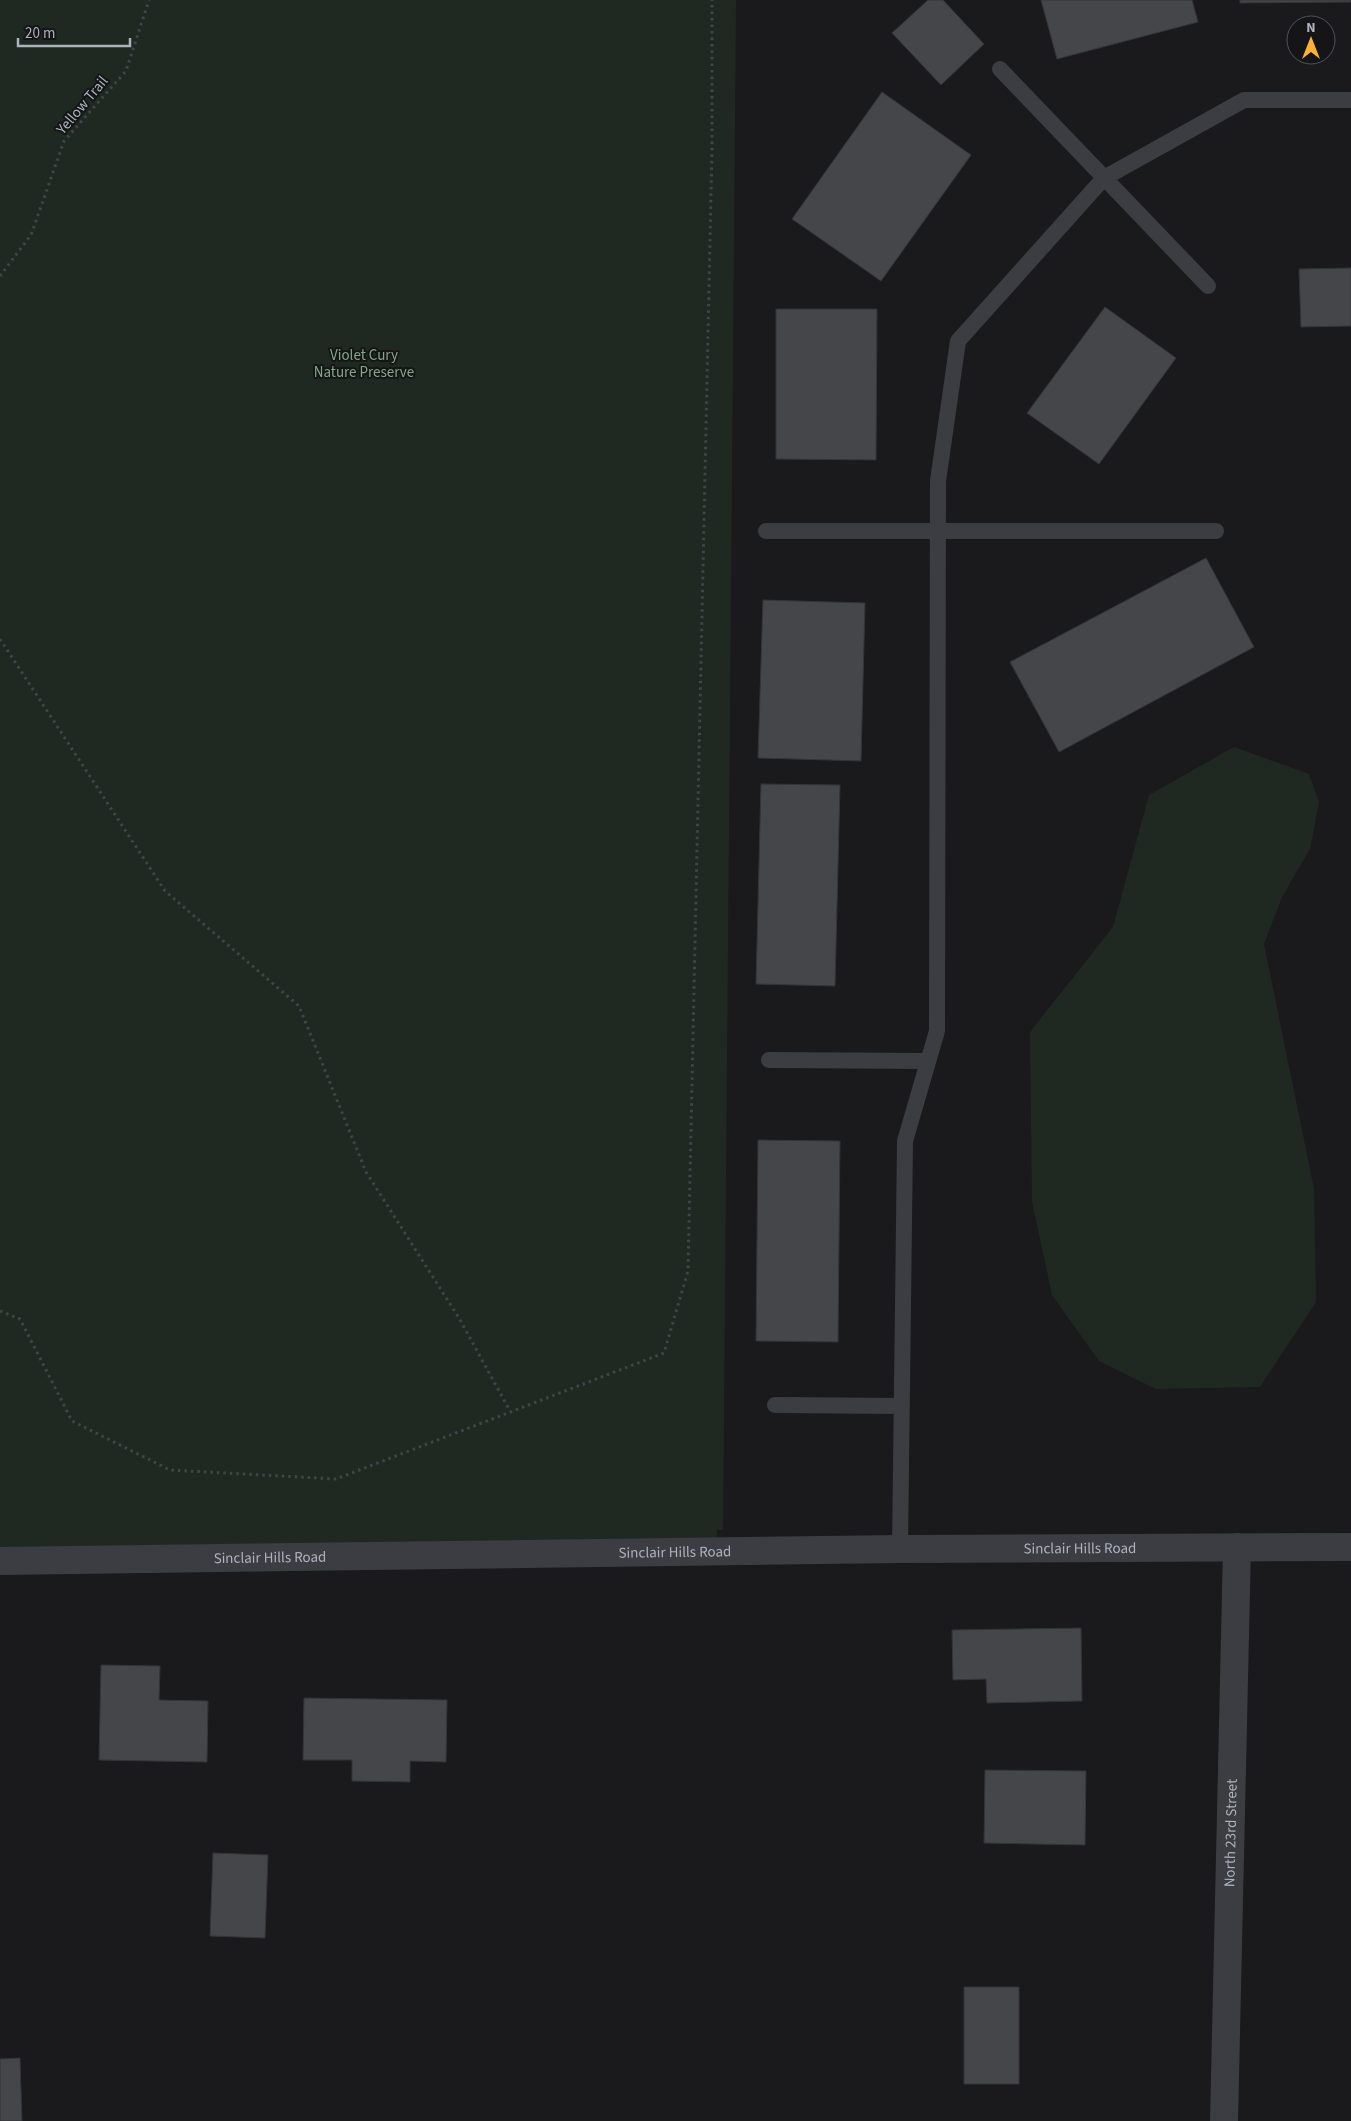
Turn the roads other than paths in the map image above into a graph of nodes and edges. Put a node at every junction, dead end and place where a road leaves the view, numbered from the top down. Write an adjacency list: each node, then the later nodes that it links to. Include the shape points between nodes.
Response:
1 (1000, 69): 3 (lane)
2 (1351, 100): 3 (lane, via 1244,100)
3 (1104, 178): 4 (lane); 6 (lane, via 958,341 938,481)
4 (1208, 286)
5 (766, 531): 6 (lane)
6 (938, 531): 7 (lane); 9 (lane, via 937,1031)
7 (1216, 531)
8 (769, 1060): 9 (lane)
9 (928, 1061): 11 (lane, via 905,1142)
10 (775, 1405): 11 (lane)
11 (901, 1406): 14 (lane)
12 (1237, 1547): 13 (street, Sinclair Hills Road); 14 (street, Sinclair Hills Road); 16 (street, North 23rd Street)
13 (1351, 1547)
14 (900, 1549): 15 (street, Sinclair Hills Road)
15 (0, 1561)
16 (1224, 2121)

